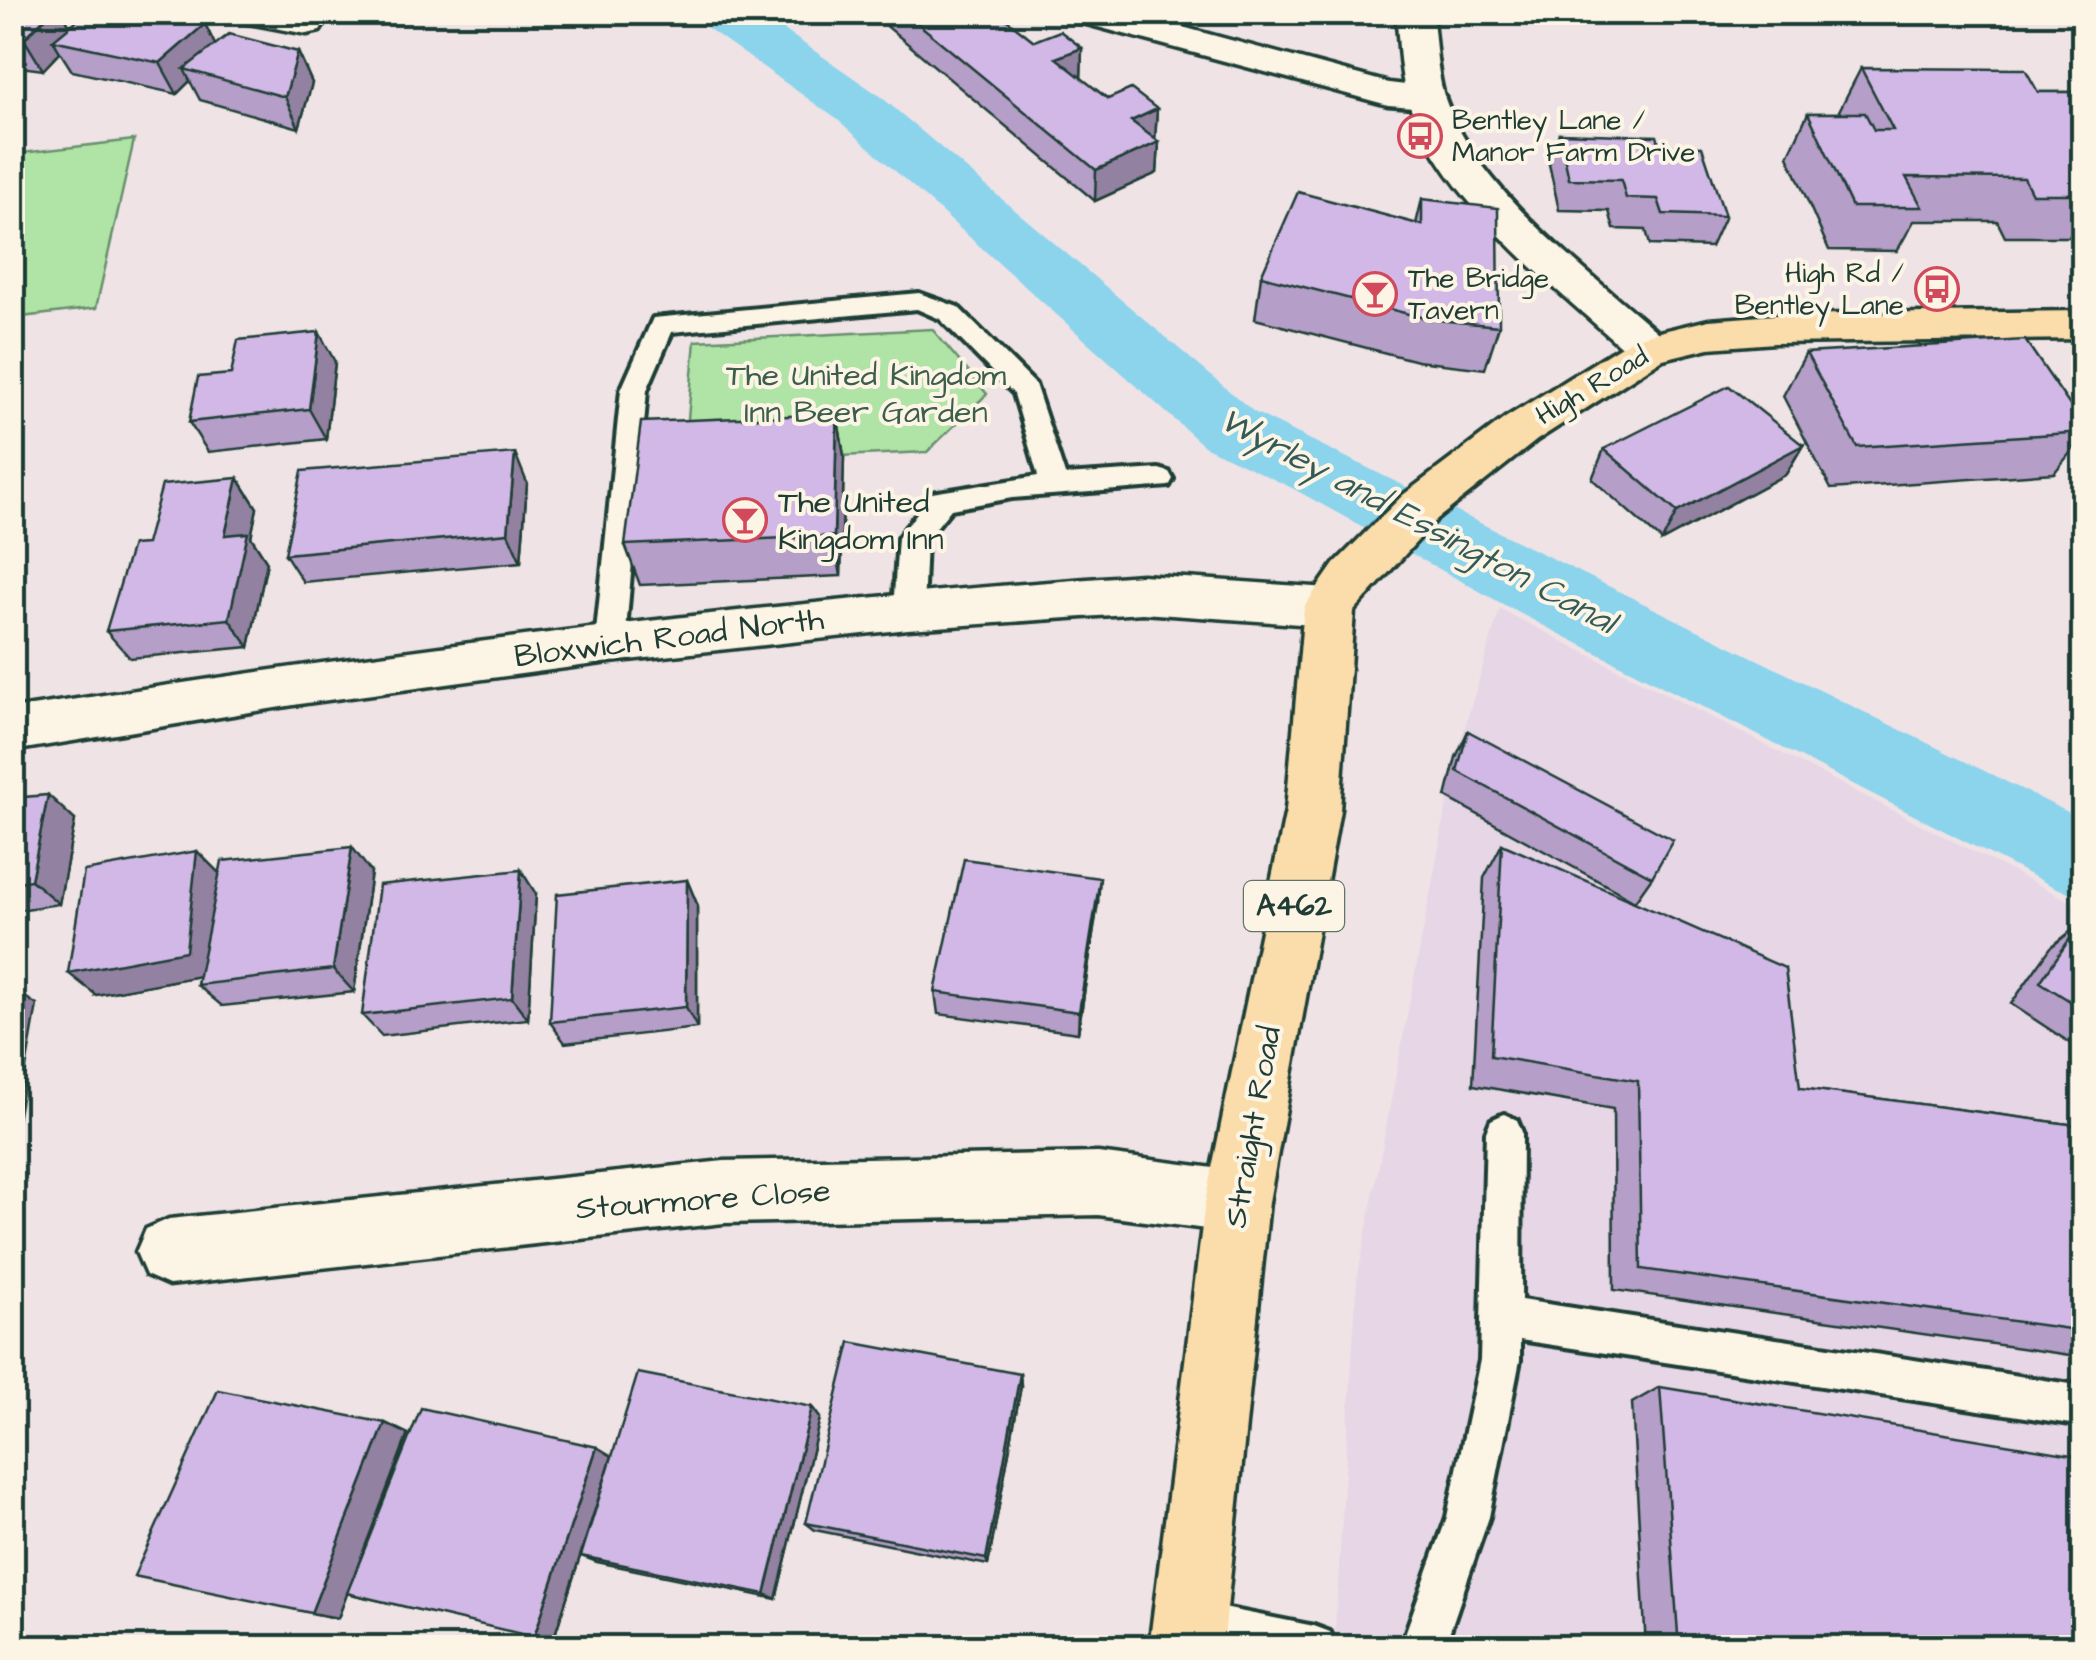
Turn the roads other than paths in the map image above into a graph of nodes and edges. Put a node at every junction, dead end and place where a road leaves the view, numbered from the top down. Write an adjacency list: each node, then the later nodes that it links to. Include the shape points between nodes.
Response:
1 (246, 12): 4 (street)
2 (1086, 12): 5 (street, via 1388,94)
3 (1414, 12): 5 (street)
4 (307, 23)
5 (1426, 97): 7 (street, via 1454,156 1550,259)
6 (2084, 324): 7 (main road, High Road, via 1775,329 1708,334)
7 (1649, 348): 10 (main road, High Road, via 1521,429 1420,508)
8 (1159, 480): 9 (lane)
9 (1055, 486): 11 (lane, via 942,500 912,538); 12 (lane, via 1026,390 949,312 919,301 662,324 634,390)
10 (1340, 592): 11 (street, Bloxwich Road North, via 1142,594); 15 (main road, Straight Road / A462, via 1313,810)
11 (908, 610): 12 (street, Bloxwich Road North)
12 (610, 642): 13 (street, Bloxwich Road North)
13 (12, 730)
14 (1504, 1132): 17 (lane)
15 (1237, 1202): 16 (street, Stourmore Close, via 1098,1184 724,1192); 19 (main road, Straight Road / A462)
16 (169, 1252)
17 (1500, 1317): 18 (lane); 21 (lane, via 1500,1360 1468,1518)
18 (2084, 1406)
19 (1187, 1635): 20 (lane)
20 (1314, 1648)
21 (1422, 1648)

